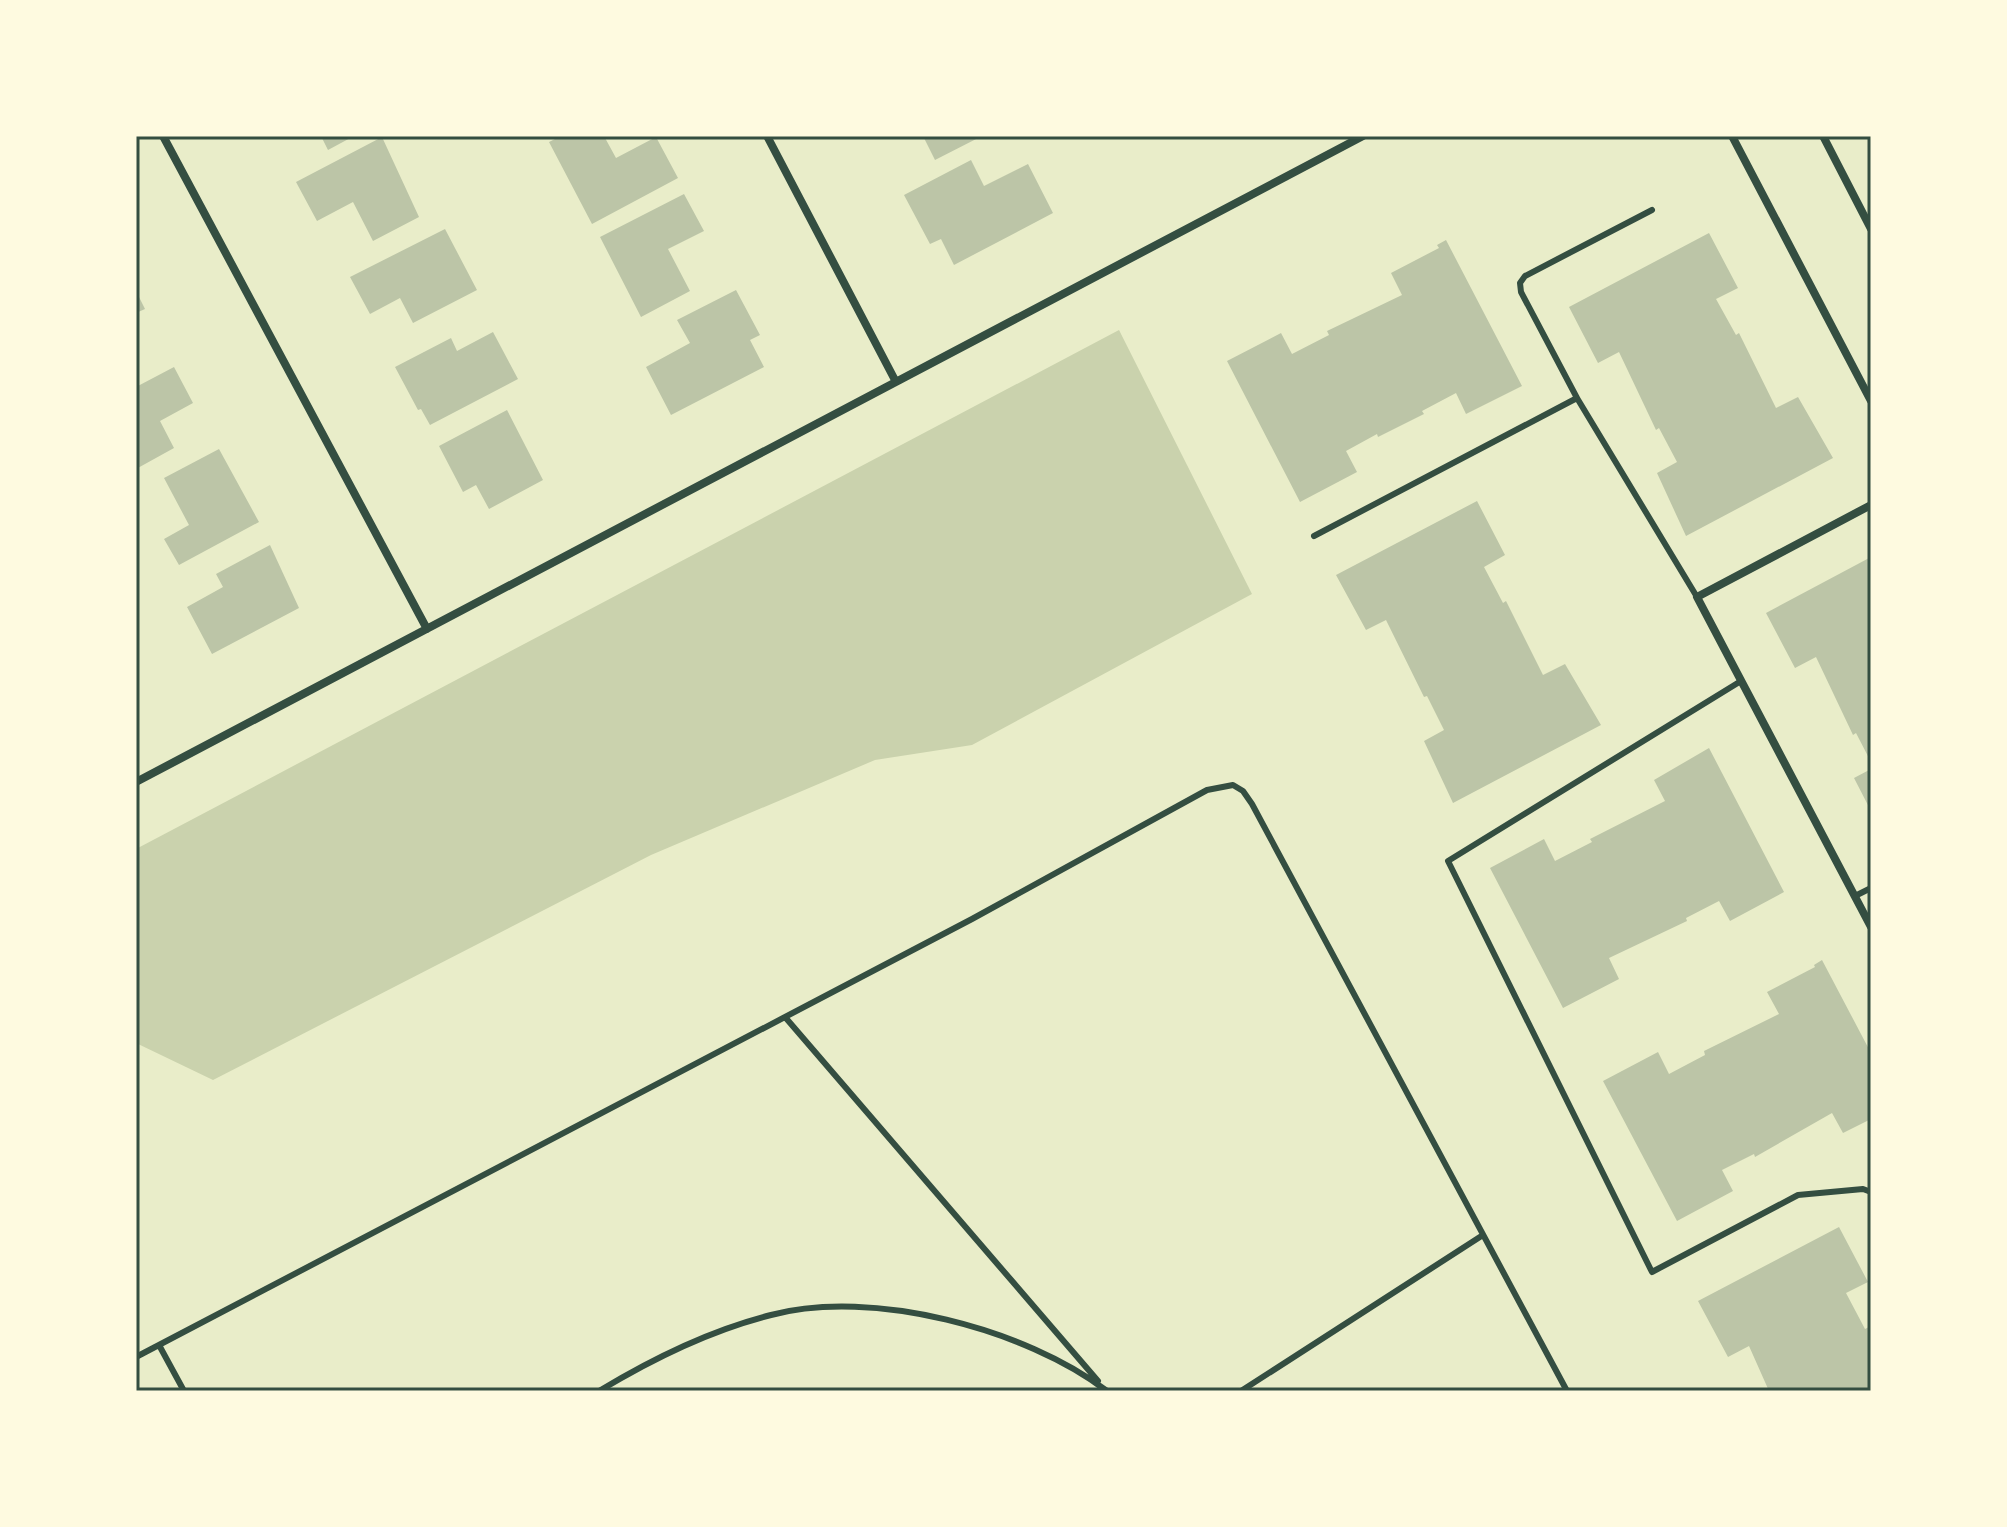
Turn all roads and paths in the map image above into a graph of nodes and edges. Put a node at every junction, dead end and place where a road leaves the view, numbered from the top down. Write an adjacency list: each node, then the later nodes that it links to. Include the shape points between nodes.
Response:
1 (163, 136): 15 (street)
2 (767, 136): 9 (street)
3 (1363, 136): 6 (street)
4 (1732, 136): 11 (street)
5 (1823, 136): 8 (street)
6 (1350, 139): 9 (street)
7 (1652, 210): 10 (lane, via 1520,283)
8 (1871, 229)
9 (896, 382): 15 (street)
10 (1577, 398): 13 (lane); 14 (lane)
11 (1871, 401)
12 (1871, 505): 14 (street)
13 (1314, 536)
14 (1697, 597): 16 (street)
15 (427, 629): 17 (street)
16 (1741, 681): 19 (street); 22 (lane, via 1448,861 1652,1272 1798,1195)
17 (136, 782)
18 (1871, 888): 19 (lane)
19 (1855, 896): 20 (street)
20 (1871, 927)
21 (785, 1017): 23 (lane, via 1207,790 1233,785 1252,804); 24 (lane); 26 (lane)
22 (1871, 1192)
23 (1483, 1235): 29 (lane); 30 (lane)
24 (159, 1345): 25 (lane); 27 (lane)
25 (136, 1357)
26 (1106, 1390): 28 (lane, via 1053,1355 985,1328 918,1314 841,1308 774,1314 700,1339)
27 (184, 1391)
28 (599, 1391)
29 (1241, 1391)
30 (1567, 1391)

